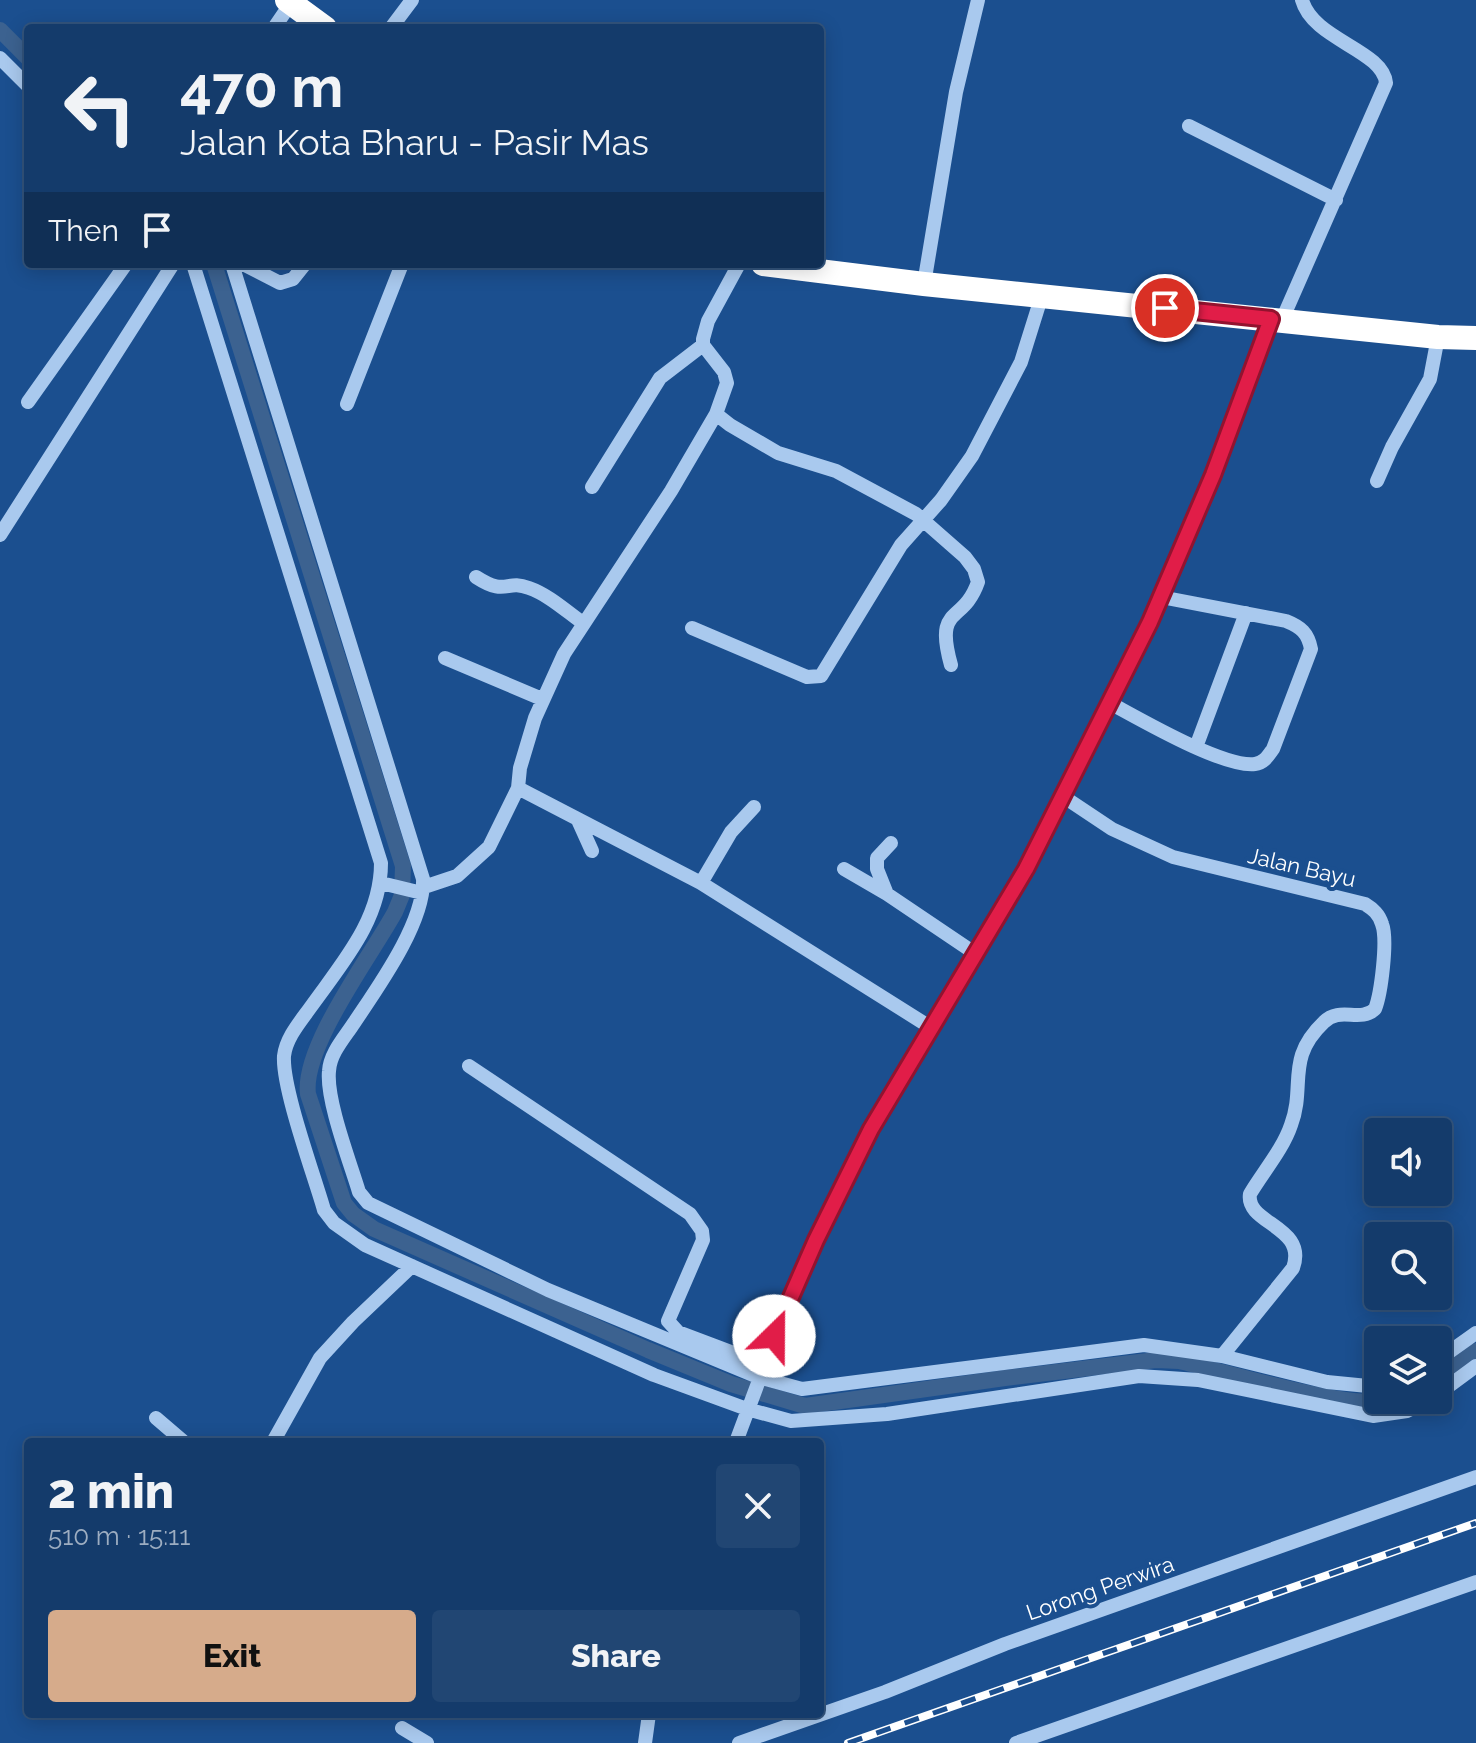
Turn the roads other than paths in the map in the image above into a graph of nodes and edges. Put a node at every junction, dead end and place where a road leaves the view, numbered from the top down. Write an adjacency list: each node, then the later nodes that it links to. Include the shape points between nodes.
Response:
1 (412, 0): 7 (street)
2 (978, 0): 21 (street, via 953,108)
3 (1302, 0): 11 (street, via 1314,23 1372,62 1386,78)
4 (289, 2): 5 (street); 6 (highway)
5 (276, 24)
6 (319, 24)
7 (394, 24)
8 (0, 58): 9 (street)
9 (24, 82)
10 (1189, 126): 11 (street)
11 (1336, 200): 23 (street)
12 (123, 268): 27 (street)
13 (170, 268): 33 (street)
14 (201, 268): 52 (street, via 373,830)
15 (233, 268): 53 (street, via 405,813)
16 (251, 268): 17 (street, via 280,283 293,279)
17 (302, 268)
18 (400, 268): 28 (street)
19 (737, 268): 26 (street, via 708,321)
20 (795, 268): 21 (highway)
21 (924, 284): 22 (highway)
22 (1042, 295): 23 (highway); 32 (street, via 1021,362 996,411 955,482)
23 (1276, 320): 24 (highway); 35 (street)
24 (1438, 337): 25 (highway); 30 (street, via 1430,379)
25 (1476, 338)
26 (703, 345): 29 (street, via 727,383); 31 (street, via 660,378)
27 (28, 402)
28 (347, 404)
29 (716, 414): 32 (street, via 778,453 836,471); 37 (street)
30 (1377, 481)
31 (592, 487)
32 (923, 519): 38 (street, via 901,545 821,676 807,677); 40 (street, via 977,575 976,588 946,624)
33 (0, 535)
34 (476, 577): 37 (street, via 494,589 532,589)
35 (1161, 597): 36 (street); 42 (street)
36 (1246, 613): 43 (street); 43 (street, via 1299,627 1311,649 1267,758 1244,764)
37 (583, 623): 41 (street)
38 (692, 628)
39 (445, 658): 41 (street)
40 (951, 665)
41 (542, 699): 44 (street)
42 (1108, 702): 43 (street); 45 (street)
43 (1196, 747)
44 (518, 788): 47 (street); 53 (street, via 489,847 474,864)
45 (1061, 795): 55 (street, via 1026,869); 61 (street, Jalan Bayu, via 1144,846 1365,904 1382,924 1385,939 1375,1009 1364,1015 1333,1015 1313,1033 1297,1066 1288,1133 1250,1194 1252,1208 1294,1246 1293,1268)
46 (754, 807): 51 (street, via 731,832)
47 (578, 820): 49 (street); 51 (street)
48 (891, 843): 54 (street, via 877,858)
49 (592, 851)
50 (844, 869): 54 (street)
51 (701, 883): 56 (street)
52 (384, 884): 53 (street); 58 (street, via 368,922 293,1031 284,1055 324,1210 365,1245)
53 (421, 891): 63 (street, via 402,943 335,1051 329,1070 359,1192 379,1211 548,1290)
54 (887, 894): 55 (street)
55 (976, 954): 56 (street)
56 (930, 1027): 63 (street, via 848,1172)
57 (469, 1066): 63 (street, via 690,1214 703,1240 668,1321)
58 (412, 1266): 66 (street, via 654,1375); 70 (street, via 320,1358)
59 (1476, 1333): 60 (street)
60 (1452, 1350)
61 (1222, 1356): 63 (street, via 1144,1345 818,1389); 65 (street, via 1327,1382)
62 (1476, 1366): 64 (street)
63 (759, 1374): 66 (street)
64 (1452, 1384)
65 (1364, 1386)
66 (748, 1405): 67 (street, via 791,1421 811,1422 1152,1376 1198,1380 1373,1416); 71 (street)
67 (1387, 1414)
68 (156, 1418): 69 (street)
69 (179, 1438)
70 (275, 1438)
71 (737, 1438)
72 (1476, 1477): 74 (street, Lorong Perwira)
73 (1476, 1582): 81 (street)
74 (824, 1713)
75 (648, 1718): 79 (street)
76 (811, 1718): 80 (street, Lorong Perwira)
77 (402, 1728): 78 (street)
78 (427, 1743)
79 (645, 1743)
80 (739, 1743)
81 (1016, 1743)

